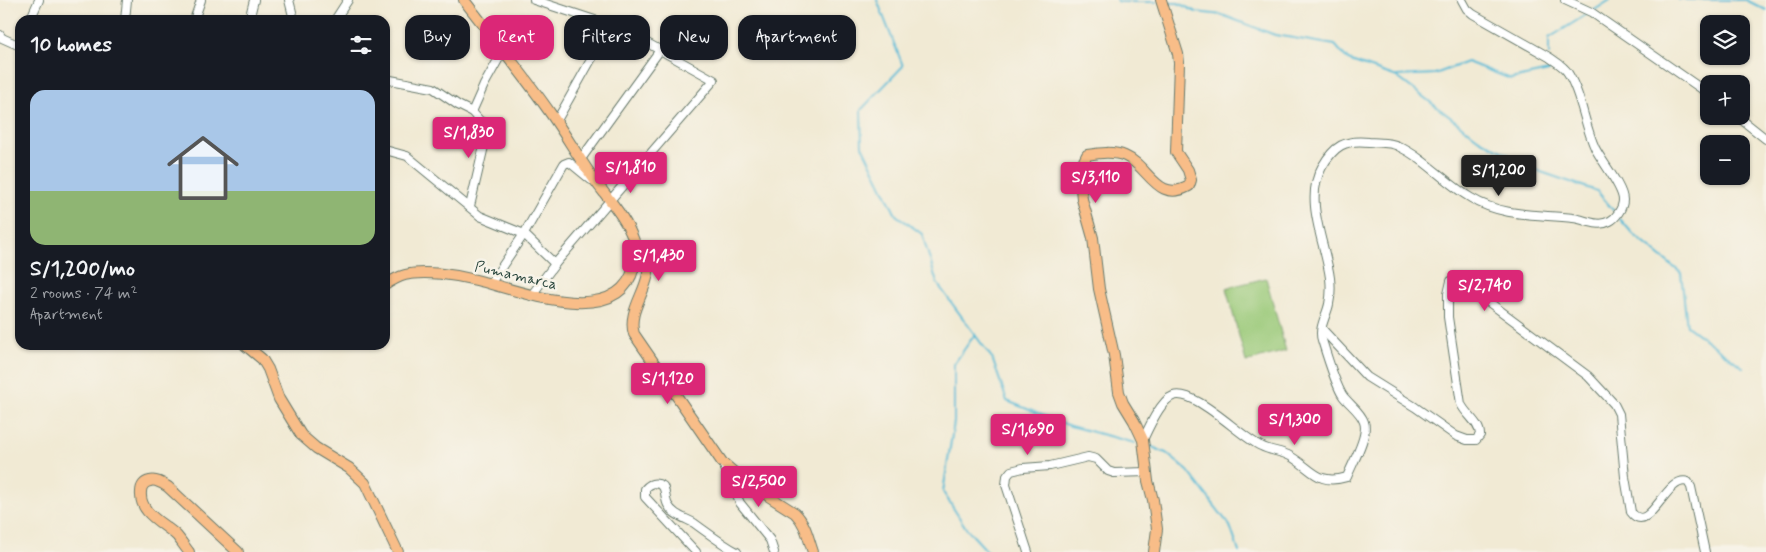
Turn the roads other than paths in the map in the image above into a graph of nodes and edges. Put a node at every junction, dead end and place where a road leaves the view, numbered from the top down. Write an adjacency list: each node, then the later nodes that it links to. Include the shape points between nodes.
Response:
1 (38, 0): 12 (street)
2 (127, 0): 13 (street)
3 (201, 0): 14 (street)
4 (254, 0): 15 (street)
5 (289, 0): 16 (street)
6 (464, 0): 19 (main road, Pumamarca)
7 (534, 0): 18 (street)
8 (1161, 0): 46 (main road, via 1179,63 1176,152 1188,170 1190,186 1182,190 1165,189 1127,157 1108,153 1087,156 1080,178 1119,392)
9 (1462, 0): 44 (street, via 1473,14 1549,57 1569,73 1595,148 1620,190 1623,201 1619,213 1600,224 1576,218 1508,213 1471,198 1398,146 1359,141 1341,144 1321,168 1315,192 1317,225 1331,293)
10 (1565, 0): 29 (street, via 1591,12)
11 (344, 2): 17 (street)
12 (32, 15)
13 (126, 15)
14 (196, 15)
15 (250, 15)
16 (293, 15)
17 (338, 15)
18 (578, 15)
19 (480, 21)
20 (0, 35): 21 (street)
21 (15, 43)
22 (650, 45): 23 (street)
23 (660, 50): 35 (street)
24 (498, 60): 30 (street)
25 (510, 60): 31 (main road, Pumamarca)
26 (591, 60): 31 (street)
27 (678, 60): 36 (street, via 714,80)
28 (390, 80): 30 (street, via 432,88)
29 (1700, 88)
30 (472, 112): 37 (street, via 488,129)
31 (556, 122): 35 (main road, Pumamarca)
32 (1748, 125): 33 (street)
33 (1766, 139)
34 (390, 151): 37 (street, via 407,156)
35 (581, 159): 36 (main road, Pumamarca)
36 (609, 203): 38 (street, via 590,179 567,162); 39 (main road, Pumamarca, via 626,223); 40 (street)
37 (470, 206): 38 (street, via 480,216)
38 (524, 234): 40 (street); 42 (street)
39 (636, 252): 43 (main road, Pumamarca, via 632,276 622,289 607,299 561,301); 47 (main road, via 644,254 647,259 648,275 633,316 631,326 634,334)
40 (555, 264): 43 (street)
41 (390, 282): 42 (main road, Pumamarca, via 407,274 438,274)
42 (490, 284): 43 (main road, Pumamarca)
43 (531, 296)
44 (1322, 329): 46 (street, via 1321,337 1342,394 1364,422 1365,433 1347,477 1335,481 1323,479 1287,454 1252,442 1211,410 1183,395 1172,396 1163,405); 58 (street, via 1368,377 1456,436 1476,440 1480,428 1461,404 1448,317 1451,281 1459,280 1588,376 1614,404 1619,414 1630,512 1634,516 1647,516 1678,481 1688,482)
45 (251, 350): 51 (main road, via 265,364 279,399 301,435 365,483)
46 (1143, 440): 48 (main road)
47 (722, 462): 54 (street, via 740,502 770,540); 55 (main road, via 801,518)
48 (1147, 472): 56 (street, via 1114,473 1088,457 1011,471 1006,485); 57 (main road, via 1157,529)
49 (189, 552): 50 (main road, via 177,536 146,508 141,496 146,482 155,481 168,487)
50 (238, 552)
51 (398, 552)
52 (696, 552): 53 (street, via 646,497 648,485 658,483 664,486 666,504 672,512)
53 (737, 552)
54 (774, 552)
55 (813, 552)
56 (1028, 552)
57 (1154, 552)
58 (1705, 552)

